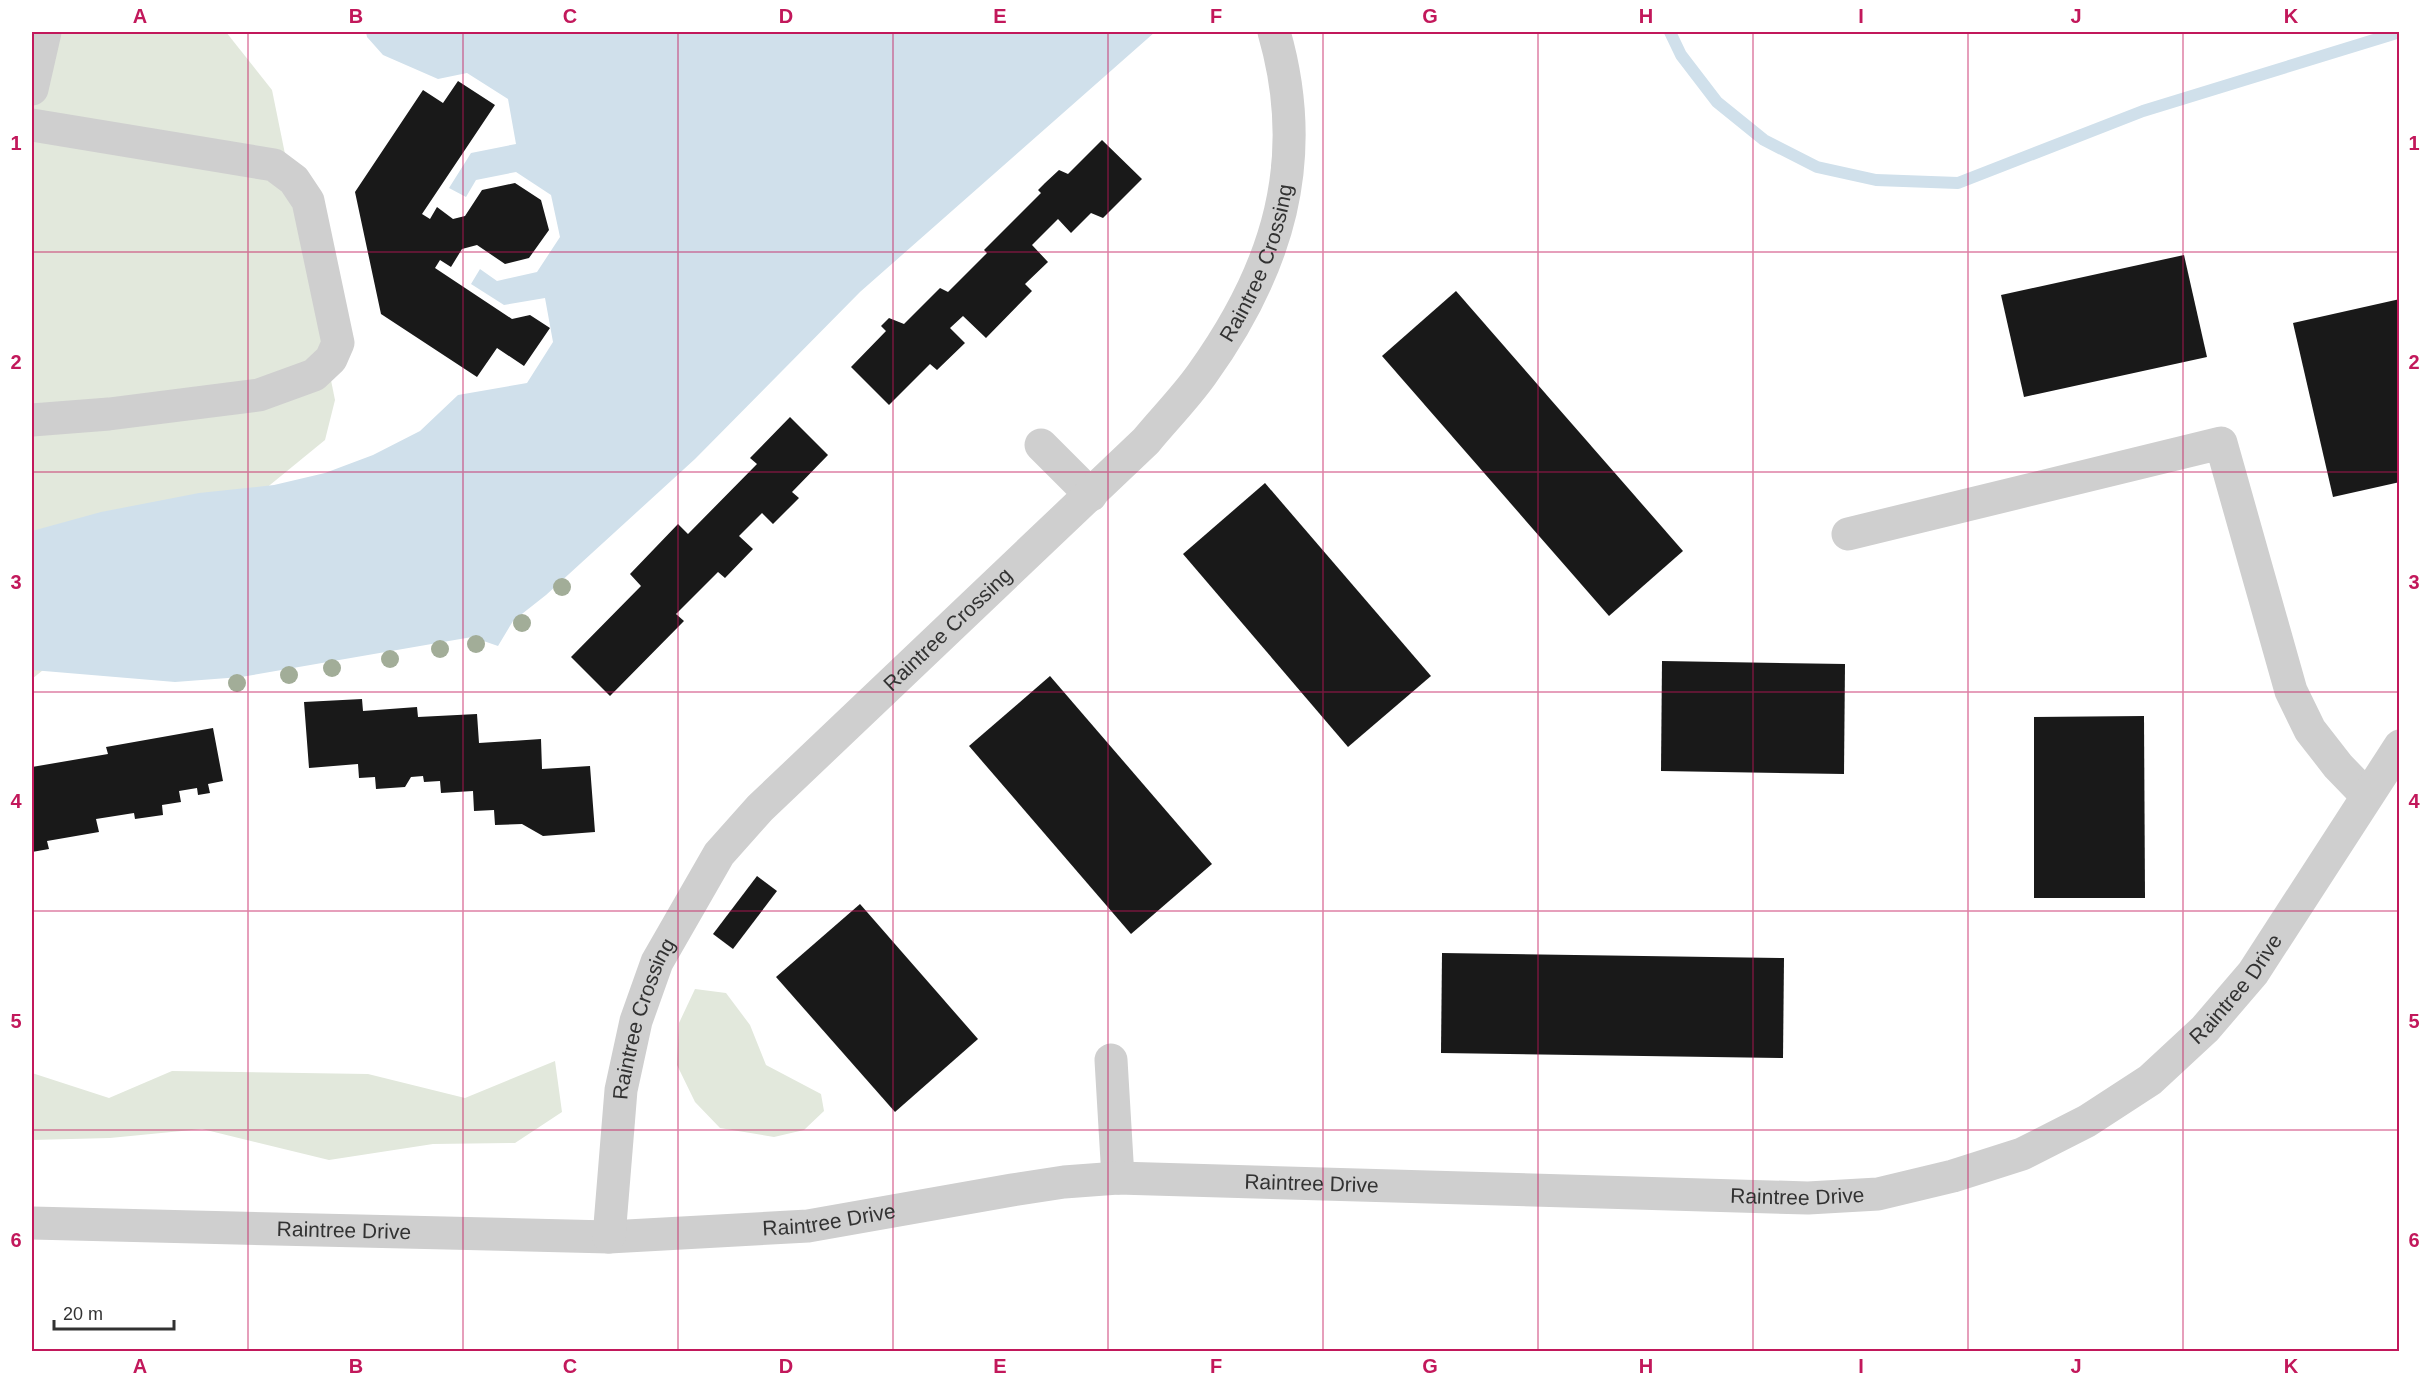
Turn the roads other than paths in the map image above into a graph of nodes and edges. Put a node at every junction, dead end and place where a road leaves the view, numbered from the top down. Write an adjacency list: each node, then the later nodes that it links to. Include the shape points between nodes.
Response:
1 (1275, 32): 7 (street, Raintree Crossing, via 1286,71 1288,136 1286,194 1271,249 1241,312 1201,375 1146,441)
2 (42, 44): 3 (street)
3 (32, 89)
4 (32, 125): 5 (street, via 274,165 294,180 308,201 338,343 332,360 314,375 259,394)
5 (32, 420)
6 (1041, 446): 7 (street)
7 (1091, 495): 14 (street, Raintree Crossing, via 760,808 719,854 657,962 636,1021 621,1090)
8 (1848, 534): 10 (street, via 2221,443 2291,691 2310,730)
9 (2400, 746): 10 (street, Raintree Drive)
10 (2367, 796): 12 (street, Raintree Drive, via 2253,973 2205,1029 2150,1080 2087,1121 2031,1149 1953,1176 1878,1194 1808,1198)
11 (1111, 1060): 12 (street)
12 (1118, 1178): 14 (street, Raintree Drive, via 1022,1188 808,1226)
13 (32, 1223): 14 (street, Raintree Drive)
14 (609, 1237)

